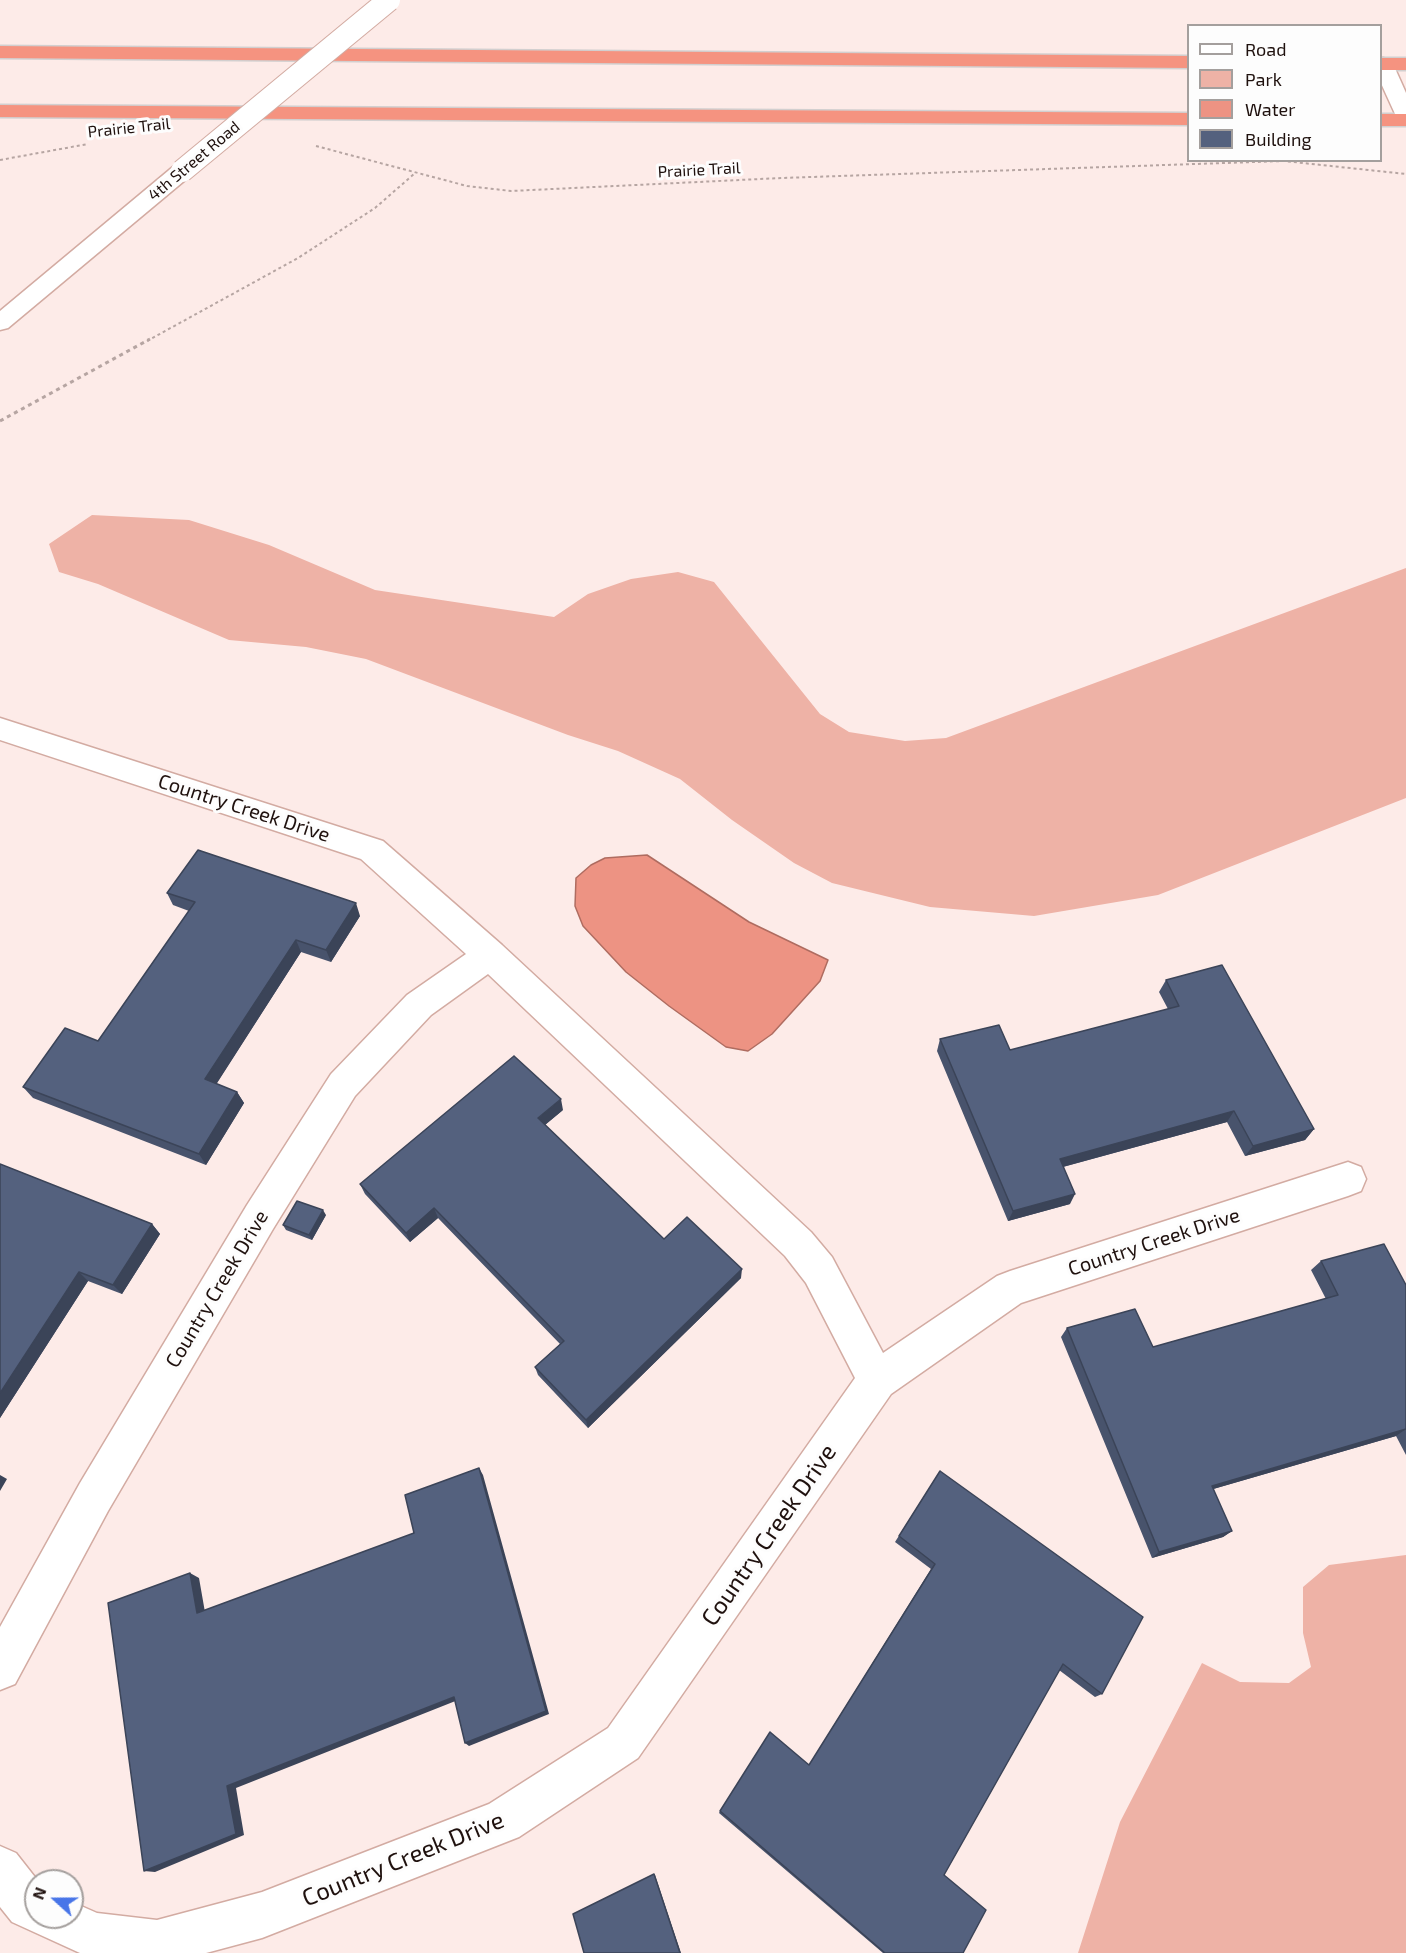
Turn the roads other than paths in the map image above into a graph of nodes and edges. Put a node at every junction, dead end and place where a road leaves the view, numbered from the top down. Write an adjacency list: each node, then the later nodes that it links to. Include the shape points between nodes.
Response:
1 (389, 0): 11 (street, 4th Street Road, bridge)
2 (0, 52): 3 (highway)
3 (1187, 62)
4 (1382, 64): 5 (highway); 7 (street)
5 (1406, 64)
6 (0, 111): 8 (highway)
7 (1406, 116)
8 (1187, 119)
9 (1382, 120): 10 (highway)
10 (1406, 120)
11 (0, 323)
12 (0, 729): 13 (street, Country Creek Drive, via 372,850)
13 (490, 955): 15 (street, Country Creek Drive, via 798,1244 819,1270); 16 (street, Country Creek Drive, via 419,1005 343,1085 94,1497)
14 (1348, 1179): 15 (street, Country Creek Drive, via 1010,1289)
15 (877, 1380): 19 (street, Country Creek Drive, via 623,1743 503,1821 262,1915 157,1943 95,1936)
16 (0, 1669)
17 (0, 1869): 18 (street)
18 (24, 1901)
19 (80, 1929)

